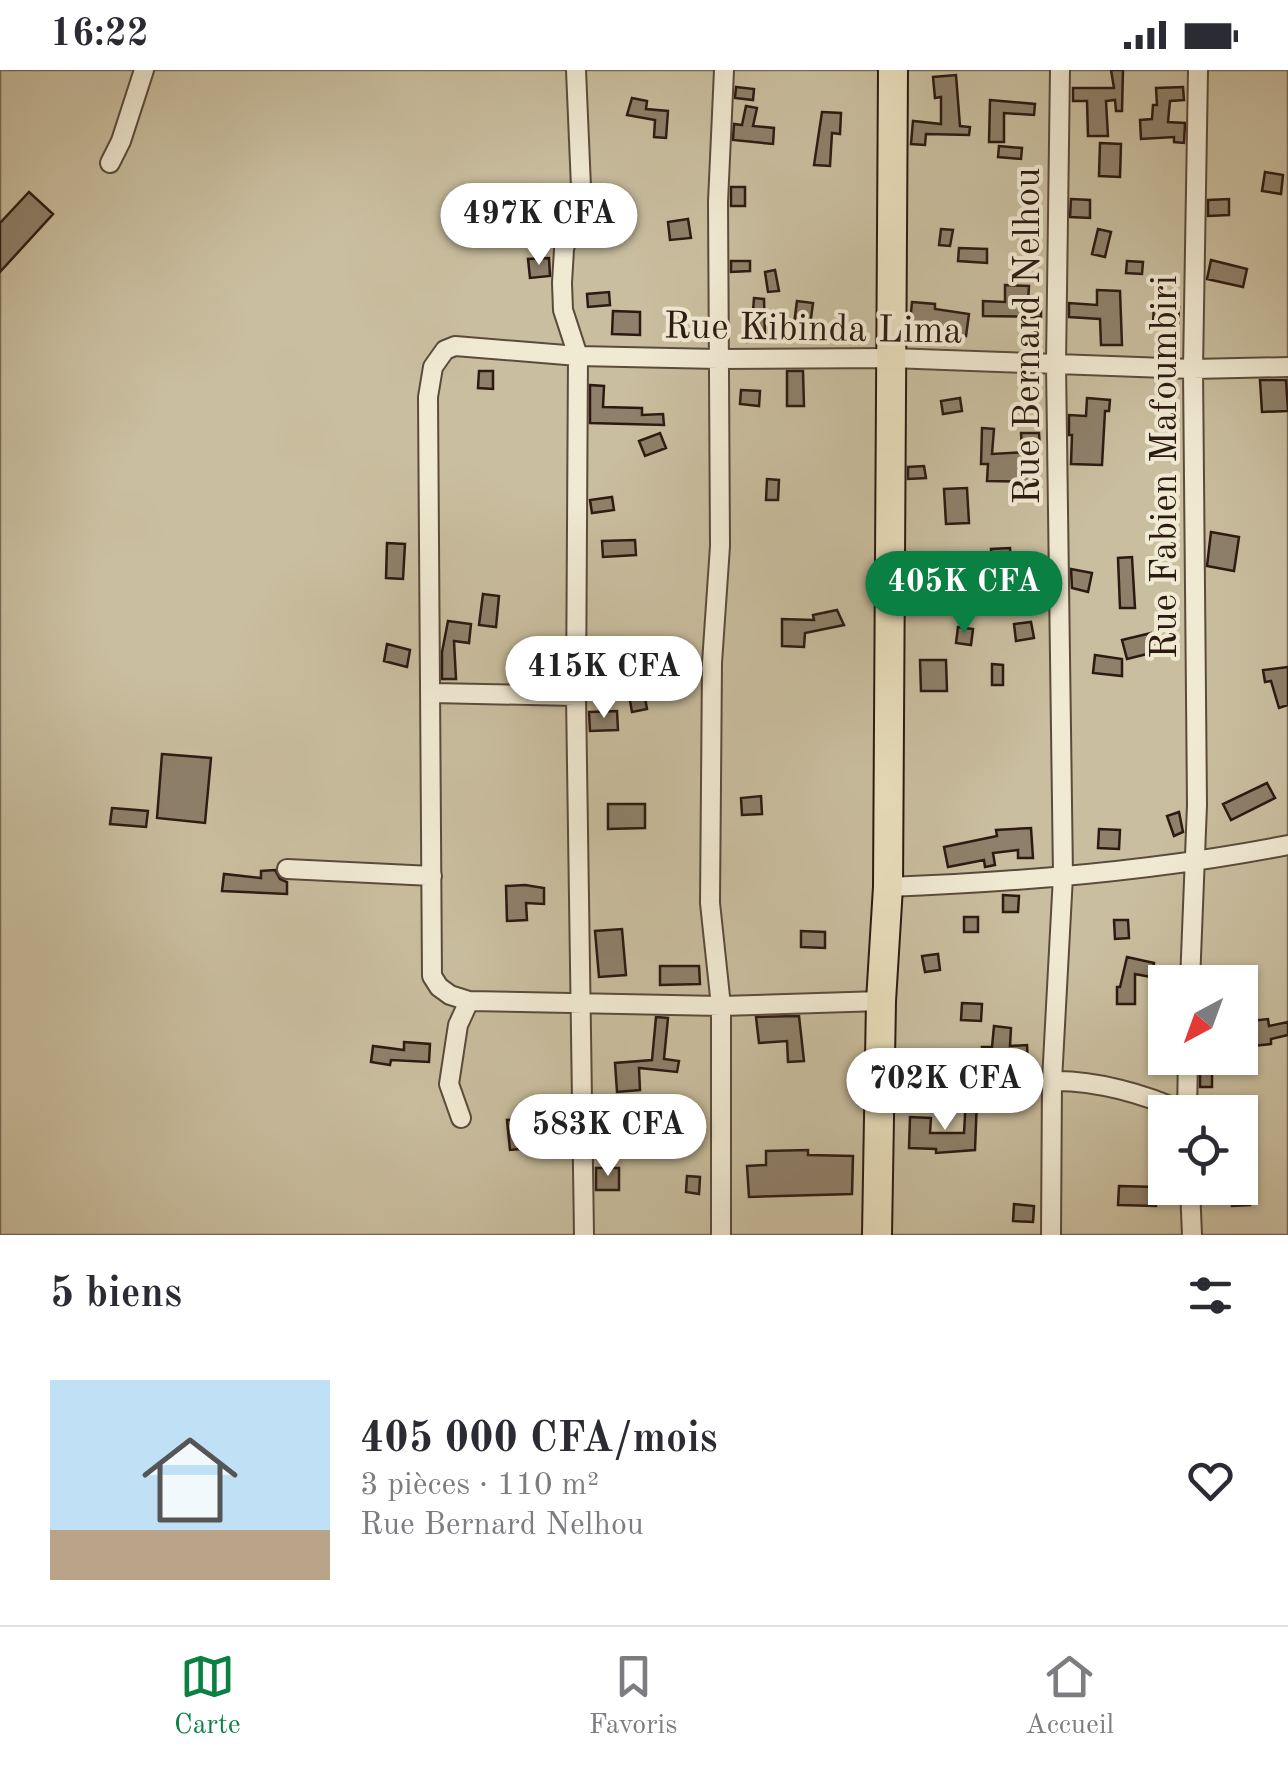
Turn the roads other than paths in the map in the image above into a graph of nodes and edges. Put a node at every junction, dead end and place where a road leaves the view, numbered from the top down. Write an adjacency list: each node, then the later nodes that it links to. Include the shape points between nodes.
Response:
1 (144, 70): 7 (street)
2 (576, 70): 8 (street, via 580,187 562,283)
3 (724, 70): 10 (street)
4 (892, 70): 9 (highway)
5 (1060, 70): 11 (street, Rue Bernard Nelhou)
6 (1198, 70): 13 (street, Rue Fabien Mafoumbiri)
7 (110, 163)
8 (578, 356): 10 (street, Rue Kibinda Lima); 14 (street, Rue Kibinda Lima, via 455,346 433,367); 15 (street)
9 (891, 358): 10 (street, Rue Kibinda Lima); 11 (street, Rue Kibinda Lima); 21 (highway)
10 (718, 359): 26 (street, via 710,903)
11 (1056, 364): 13 (street, Rue Kibinda Lima); 20 (street, Rue Bernard Nelhou)
12 (1288, 367): 13 (street, Rue Kibinda Lima)
13 (1193, 369): 17 (street, Rue Fabien Mafoumbiri)
14 (432, 693): 15 (street); 19 (street, Rue Kibinda Lima)
15 (576, 696): 25 (street)
16 (1288, 846): 17 (street)
17 (1192, 864): 20 (street); 22 (street, Rue Fabien Mafoumbiri)
18 (287, 870): 19 (street)
19 (432, 876): 23 (street, Rue Kibinda Lima, via 432,976 450,995)
20 (1063, 876): 21 (street); 27 (street, Rue Bernard Nelhou)
21 (888, 887): 24 (highway)
22 (1190, 965)
23 (469, 1001): 25 (street); 29 (street, via 458,1025 449,1084)
24 (880, 1001): 26 (street); 33 (highway)
25 (578, 1005): 26 (street); 31 (street)
26 (721, 1006): 32 (street)
27 (1052, 1081): 28 (street, via 1077,1080); 34 (street, Rue Bernard Nelhou)
28 (1148, 1099)
29 (461, 1118)
30 (1191, 1205): 35 (street)
31 (584, 1235)
32 (721, 1235)
33 (878, 1235)
34 (1051, 1235)
35 (1192, 1235)

